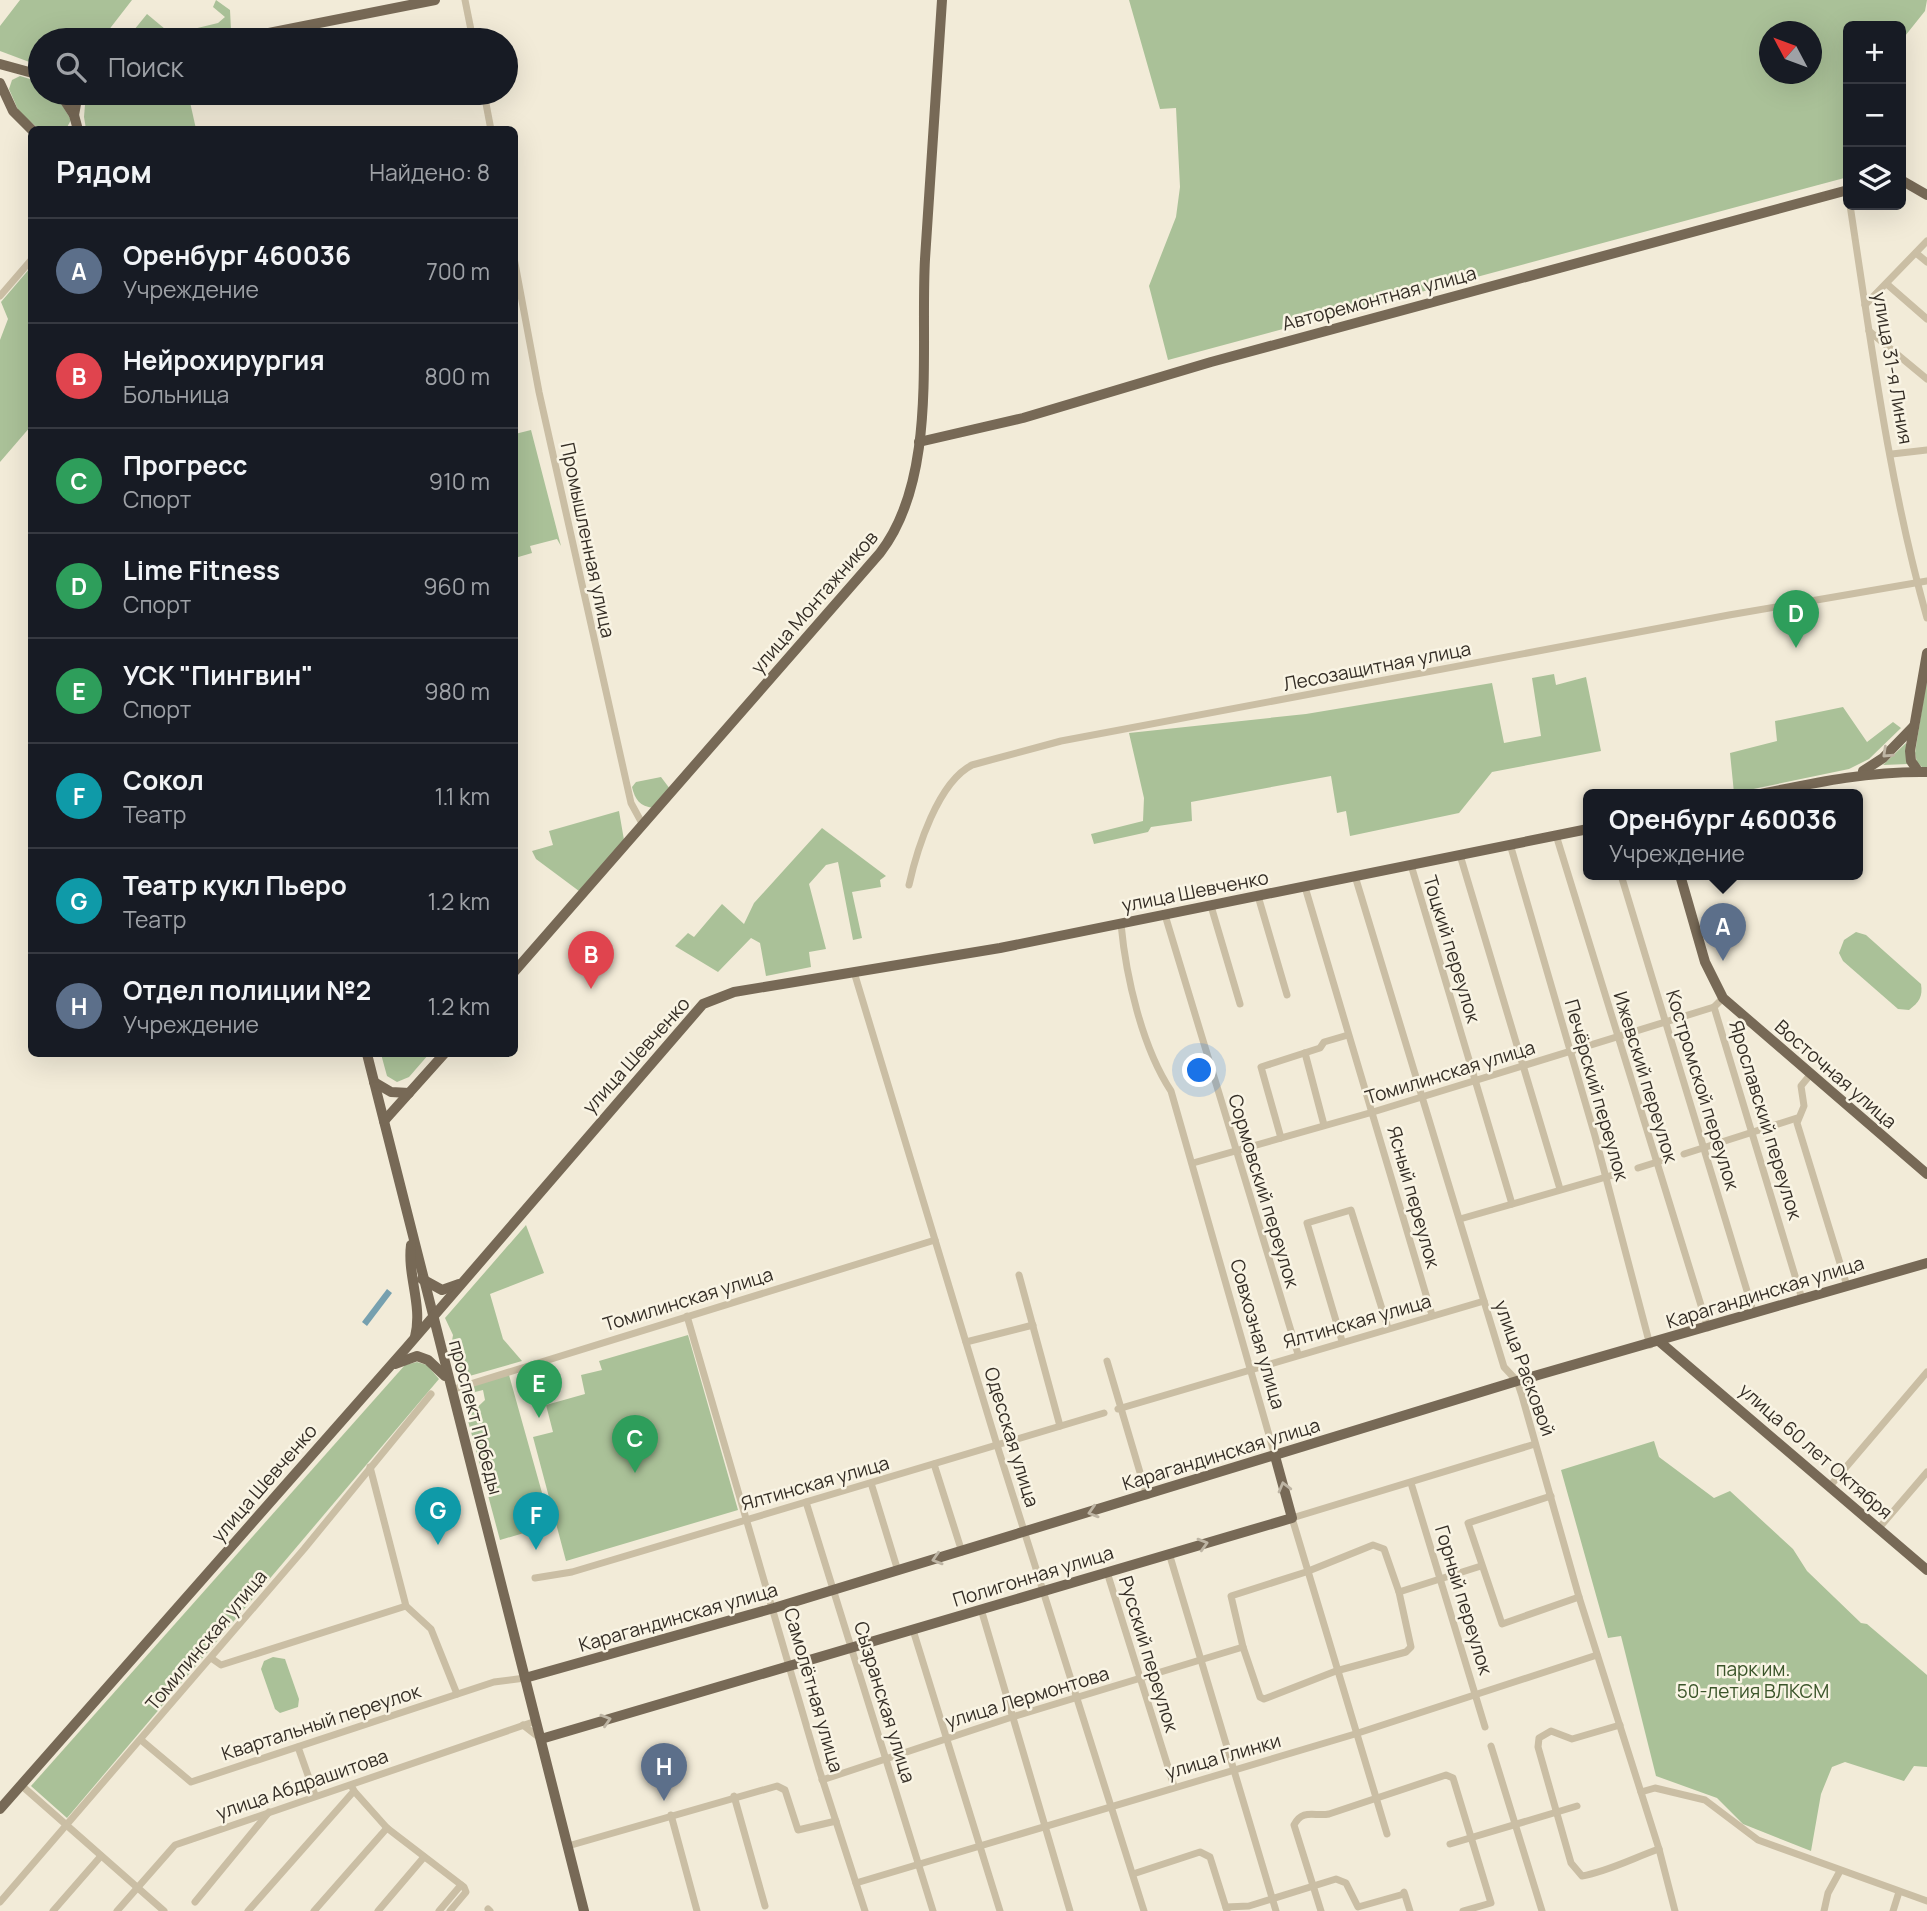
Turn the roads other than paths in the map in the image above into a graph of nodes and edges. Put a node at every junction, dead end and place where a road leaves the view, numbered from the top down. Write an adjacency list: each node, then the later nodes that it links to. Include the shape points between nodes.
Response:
1 (435, 0): 4 (main road)
2 (465, 0): 5 (street)
3 (942, 0): 31 (main road, улица Монтажников)
4 (294, 28)
5 (471, 28)
6 (0, 64): 7 (main road)
7 (22, 71): 8 (main road); 9 (main road)
8 (28, 73)
9 (2, 86): 14 (main road, via 13,111)
10 (66, 105): 13 (main road)
11 (77, 105): 13 (main road)
12 (486, 105): 15 (street)
13 (75, 124)
14 (28, 126)
15 (490, 126)
16 (1906, 183): 18 (main road)
17 (1843, 193): 31 (main road, Авторемонтная улица, via 1211,362 1016,420)
18 (1927, 195)
19 (1851, 210): 27 (street, улица 31-я Линия)
20 (1927, 240): 21 (street)
21 (1916, 253): 22 (street); 25 (street)
22 (1927, 262)
23 (28, 264): 26 (street)
24 (518, 279): 42 (street, Промышленная улица, via 584,598 631,803)
25 (1888, 285): 27 (street); 28 (street)
26 (0, 296)
27 (1865, 305): 29 (street, улица 31-я Линия)
28 (1927, 319)
29 (1869, 331): 30 (street); 33 (street, улица 31-я Линия)
30 (1927, 379)
31 (919, 442): 42 (main road, улица Монтажников, via 911,494 894,535)
32 (1927, 450): 33 (street)
33 (1892, 454): 35 (street, улица 31-я Линия)
34 (1927, 581): 35 (street, Лесозащитная улица)
35 (1917, 583): 36 (street, улица 31-я Линия); 51 (street, Лесозащитная улица, via 1085,736 972,765 962,770 933,814)
36 (1927, 618)
37 (1927, 653): 38 (main road)
38 (1914, 726): 39 (main road, via 1910,758); 40 (main road, one-way to 40, via 1883,758)
39 (1922, 771): 40 (main road)
40 (1857, 775): 41 (main road)
41 (1786, 789)
42 (643, 825): 57 (main road, улица Монтажников)
43 (1583, 830): 44 (main road, улица Шевченко)
44 (1556, 835): 45 (main road, улица Шевченко); 65 (street, Ижевский переулок)
45 (1510, 844): 46 (main road, улица Шевченко); 66 (street, Печёрский переулок)
46 (1460, 855): 47 (main road, улица Шевченко); 70 (street)
47 (1411, 865): 48 (main road, улица Шевченко); 72 (street, Тоцкий переулок)
48 (1355, 876): 52 (main road, улица Шевченко); 75 (street, улица Расковой)
49 (1623, 880): 63 (street, Костромской переулок)
50 (1682, 880): 60 (main road, Ярославский переулок, via 1712,981)
51 (909, 885)
52 (1305, 887): 53 (main road, улица Шевченко); 64 (street, Ясный переулок)
53 (1258, 897): 54 (main road, улица Шевченко); 59 (street)
54 (1211, 906): 55 (main road, улица Шевченко); 61 (street)
55 (1165, 915): 56 (main road, улица Шевченко); 83 (street, Сормовский переулок)
56 (1121, 924): 58 (main road, улица Шевченко); 86 (street, Совхозная улица, via 1134,999 1160,1075 1171,1091)
57 (518, 967)
58 (854, 972): 96 (street, Одесская улица); 100 (main road, улица Шевченко, via 734,992 697,1009)
59 (1287, 995)
60 (1723, 998): 62 (street, Ярославский переулок); 71 (main road, Восточная улица)
61 (1240, 1004)
62 (1714, 1007): 63 (street, Томилинская улица); 80 (street, Ярославский переулок)
63 (1666, 1022): 65 (street, Томилинская улица); 82 (street, Костромской переулок)
64 (1348, 1035): 67 (street); 76 (street, Ясный переулок)
65 (1618, 1036): 66 (street, Томилинская улица); 87 (street, Ижевский переулок)
66 (1570, 1051): 70 (street, Томилинская улица); 91 (street, Печёрский переулок)
67 (1305, 1053): 79 (street); 81 (street, via 1261,1068)
68 (368, 1057): 73 (main road, проспект Победы)
69 (441, 1057): 74 (main road)
70 (1522, 1067): 72 (street, Томилинская улица); 92 (street)
71 (1810, 1075): 77 (street, via 1801,1086 1804,1106); 90 (main road, Восточная улица)
72 (1475, 1081): 75 (street, Томилинская улица); 93 (street, Тоцкий переулок)
73 (374, 1082): 74 (main road, via 391,1092); 78 (main road, проспект Победы)
74 (409, 1093): 78 (main road)
75 (1422, 1097): 76 (street, Томилинская улица); 94 (street, улица Расковой)
76 (1373, 1112): 79 (street, Томилинская улица); 105 (street, Ясный переулок)
77 (1797, 1118): 80 (street); 101 (street)
78 (384, 1121): 95 (main road, проспект Победы)
79 (1324, 1125): 81 (street, Томилинская улица)
80 (1751, 1133): 82 (street); 102 (street, Ярославский переулок)
81 (1281, 1138): 83 (street, Томилинская улица)
82 (1703, 1146): 84 (street); 104 (street, Костромской переулок)
83 (1234, 1151): 86 (street, Томилинская улица); 116 (street, Сормовский переулок)
84 (1684, 1153)
85 (1670, 1158): 87 (street)
86 (1193, 1163): 120 (street, Совхозная улица)
87 (1655, 1163): 88 (street); 110 (street, Ижевский переулок)
88 (1639, 1168)
89 (1620, 1173): 91 (street)
90 (1927, 1174)
91 (1606, 1176): 92 (street); 115 (street, Печёрский переулок)
92 (1560, 1189): 93 (street)
93 (1512, 1204): 94 (street)
94 (1460, 1219): 103 (street, улица Расковой)
95 (412, 1237): 99 (main road, проспект Победы); 112 (main road, via 409,1257 419,1318)
96 (935, 1240): 106 (street, Томилинская улица); 114 (street, Одесская улица)
97 (1927, 1263): 101 (main road, Карагандинская улица)
98 (1018, 1275): 108 (street)
99 (422, 1279): 100 (main road, via 442,1290); 107 (main road, проспект Победы)
100 (463, 1283): 107 (main road, улица Шевченко)
101 (1847, 1286): 102 (main road, Карагандинская улица)
102 (1802, 1299): 104 (main road, Карагандинская улица)
103 (1484, 1301): 105 (street, Ялтинская улица); 122 (street, улица Расковой, via 1504,1367)
104 (1754, 1314): 110 (main road, Карагандинская улица)
105 (1432, 1315): 109 (street, Ялтинская улица)
106 (687, 1316): 123 (street, Томилинская улица); 141 (street, Самолётная улица)
107 (432, 1318): 112 (main road, улица Шевченко); 123 (main road, проспект Победы)
108 (1033, 1325): 114 (street); 127 (street)
109 (1388, 1328): 113 (street, Ялтинская улица); 113 (street, via 1352,1210 1307,1223)
110 (1708, 1328): 111 (main road, Карагандинская улица)
111 (1677, 1337): 115 (main road, Карагандинская улица); 117 (main road)
112 (414, 1339): 119 (main road, улица Шевченко)
113 (1342, 1341): 116 (street, Ялтинская улица)
114 (966, 1342): 129 (street, Одесская улица)
115 (1655, 1343): 117 (main road, улица 60 лет Октября); 122 (main road, Карагандинская улица)
116 (1298, 1354): 120 (street, Ялтинская улица)
117 (1682, 1358): 136 (main road, улица 60 лет Октября)
118 (1107, 1362): 125 (street)
119 (388, 1368): 123 (main road, via 417,1356 428,1360); 187 (main road, улица Шевченко)
120 (1250, 1370): 125 (street, Ялтинская улица); 130 (street, Совхозная улица)
121 (1927, 1372): 136 (street)
122 (1517, 1381): 128 (street, улица Расковой); 130 (main road, Карагандинская улица)
123 (449, 1384): 168 (main road, проспект Победы)
124 (431, 1394): 132 (street, Томилинская улица)
125 (1119, 1408): 137 (street)
126 (1104, 1413): 127 (street, Ялтинская улица)
127 (1060, 1426): 129 (street, Ялтинская улица)
128 (1535, 1444): 135 (street, Полигонная улица); 138 (street, улица Расковой)
129 (997, 1445): 131 (street, Ялтинская улица); 143 (street, Одесская улица)
130 (1275, 1457): 137 (main road, Карагандинская улица); 140 (main road, Совхозная улица, one-way to 130)
131 (934, 1464): 134 (street, Ялтинская улица); 144 (street)
132 (370, 1467): 157 (street); 164 (street, Томилинская улица)
133 (1927, 1472): 142 (street)
134 (871, 1483): 139 (street, Ялтинская улица); 148 (street)
135 (1411, 1483): 140 (street, Полигонная улица); 152 (street, Горный переулок)
136 (1830, 1486): 142 (main road, улица 60 лет Октября)
137 (1147, 1496): 143 (main road, Карагандинская улица, one-way to 143)
138 (1551, 1496): 146 (street, via 1468,1523); 156 (street, улица Расковой)
139 (806, 1502): 141 (street, Ялтинская улица); 153 (street, Сызранская улица)
140 (1292, 1518): 145 (main road, Полигонная улица, one-way to 140); 150 (street, Совхозная улица)
141 (748, 1519): 151 (street, Ялтинская улица, via 572,1572); 158 (street, Самолётная улица)
142 (1878, 1528): 147 (main road, улица 60 лет Октября)
143 (1026, 1533): 144 (main road, Карагандинская улица); 154 (street, Одесская улица)
144 (962, 1552): 148 (main road, Карагандинская улица, one-way to 148)
145 (1170, 1553): 149 (main road, Полигонная улица); 165 (street)
146 (1481, 1566): 152 (street); 156 (street, via 1502,1624)
147 (1927, 1570)
148 (898, 1571): 153 (main road, Карагандинская улица)
149 (1107, 1572): 154 (main road, Полигонная улица); 169 (street, Русский переулок)
150 (1306, 1572): 155 (street, via 1379,1545); 161 (street, via 1231,1596); 167 (street, Совхозная улица)
151 (535, 1578)
152 (1441, 1580): 155 (street); 171 (street, Горный переулок)
153 (834, 1590): 158 (main road, Карагандинская улица); 162 (street, Сызранская улица)
154 (1044, 1591): 159 (main road, Полигонная улица); 172 (street, Одесская улица)
155 (1399, 1592): 167 (street, via 1411,1647)
156 (1579, 1597): 163 (street, улица Расковой)
157 (405, 1606): 164 (street, via 221,1665); 170 (street, via 431,1629)
158 (774, 1608): 166 (street, Самолётная улица); 168 (main road, Карагандинская улица)
159 (981, 1609): 160 (main road, Полигонная улица); 173 (street)
160 (914, 1630): 162 (main road, Полигонная улица); 179 (street)
161 (1243, 1647): 165 (street, улица Лермонтова); 167 (street, via 1257,1693 1264,1699)
162 (852, 1649): 166 (main road, Полигонная улица); 184 (street, Сызранская улица)
163 (1597, 1655): 171 (street, улица Глинки); 176 (street, улица Расковой)
164 (211, 1658): 181 (street, Томилинская улица)
165 (1199, 1661): 169 (street, улица Лермонтова); 185 (street)
166 (790, 1667): 180 (main road, Полигонная улица, one-way to 166); 186 (street, Самолётная улица)
167 (1336, 1671): 178 (street, Совхозная улица)
168 (525, 1678): 170 (street, Квартальный переулок); 174 (main road, проспект Победы)
169 (1141, 1679): 172 (street, улица Лермонтова); 188 (street, Русский переулок)
170 (457, 1694): 183 (street, Квартальный переулок)
171 (1476, 1694): 177 (street, Горный переулок); 178 (street, улица Глинки)
172 (1077, 1698): 173 (street, улица Лермонтова); 194 (street, Одесская улица)
173 (1012, 1717): 179 (street, улица Лермонтова); 203 (street)
174 (536, 1721): 175 (street, улица Абдрашитова); 180 (main road, проспект Победы)
175 (523, 1725): 180 (street); 189 (street, улица Абдрашитова)
176 (1620, 1726): 190 (street, улица Расковой); 198 (street, via 1572,1739 1551,1731 1539,1738)
177 (1485, 1727)
178 (1355, 1734): 185 (street, улица Глинки); 193 (street, Совхозная улица)
179 (947, 1738): 184 (street, улица Лермонтова); 209 (street)
180 (541, 1739): 208 (main road, проспект Победы)
181 (141, 1740): 183 (street, Квартальный переулок, via 191,1782); 202 (street, Томилинская улица)
182 (1490, 1746): 201 (street)
183 (298, 1747): 191 (street)
184 (886, 1759): 186 (street, улица Лермонтова); 213 (street, Сызранская улица)
185 (1233, 1769): 188 (street, улица Глинки); 221 (street)
186 (822, 1780): 200 (street, Самолётная улица)
187 (21, 1785): 196 (main road, улица Шевченко); 202 (street)
188 (1174, 1786): 194 (street, улица Глинки)
189 (352, 1787): 191 (street, улица Абдрашитова); 204 (street); 230 (street)
190 (1641, 1792): 210 (street, улица Расковой); 214 (street, via 1655,1788 1705,1800 1758,1840)
191 (315, 1795): 197 (street, улица Абдрашитова)
192 (734, 1796): 199 (street); 200 (street, via 783,1787 798,1830); 225 (street)
193 (1376, 1799): 205 (street, Совхозная улица); 206 (street, via 1450,1776); 218 (street, via 1297,1819 1294,1825)
194 (1111, 1805): 203 (street, улица Глинки); 215 (street, Одесская улица)
195 (1577, 1806): 198 (street)
196 (0, 1809)
197 (269, 1812): 219 (street, улица Абдрашитова, via 175,1845); 224 (street)
198 (1555, 1812): 201 (street); 210 (street, via 1571,1863 1582,1876)
199 (671, 1815): 208 (street); 236 (street)
200 (836, 1821): 216 (street, Самолётная улица)
201 (1514, 1824): 206 (street); 246 (street)
202 (67, 1825): 211 (street); 223 (street, Томилинская улица)
203 (1046, 1826): 209 (street, улица Глинки); 240 (street)
204 (387, 1828): 212 (street); 231 (street)
205 (1387, 1834)
206 (1472, 1837): 207 (street); 245 (street, via 1491,1903)
207 (1450, 1844)
208 (568, 1846): 235 (main road, проспект Победы)
209 (981, 1847): 213 (street, улица Глинки); 239 (street)
210 (1659, 1849): 247 (street, улица Расковой)
211 (101, 1856): 219 (street); 227 (street)
212 (424, 1857): 217 (street); 232 (street)
213 (919, 1865): 216 (street, улица Глинки); 238 (street, Сызранская улица)
214 (1840, 1871): 220 (street); 248 (street)
215 (1133, 1874): 226 (street, via 1205,1853); 241 (street, Одесская улица)
216 (856, 1883): 237 (street, Самолётная улица)
217 (461, 1885): 233 (street); 234 (street, via 466,1890 464,1896)
218 (1312, 1885): 221 (street); 243 (street); 244 (street, via 1336,1878 1346,1883 1358,1907 1404,1892)
219 (137, 1887): 228 (street, улица Абдрашитова); 229 (street)
220 (1899, 1892): 222 (street); 249 (street)
221 (1272, 1899): 226 (street); 242 (street)
222 (1927, 1901)
223 (0, 1902)
224 (195, 1902)
225 (765, 1906)
226 (1227, 1909)
227 (53, 1911)
228 (117, 1911)
229 (164, 1911)
230 (248, 1911)
231 (314, 1911)
232 (378, 1911)
233 (439, 1911)
234 (450, 1911)
235 (584, 1911)
236 (697, 1911)
237 (865, 1911)
238 (933, 1911)
239 (1000, 1911)
240 (1070, 1911)
241 (1144, 1911)
242 (1276, 1911)
243 (1321, 1911)
244 (1410, 1911)
245 (1462, 1911)
246 (1542, 1911)
247 (1675, 1911)
248 (1824, 1911)
249 (1893, 1911)

